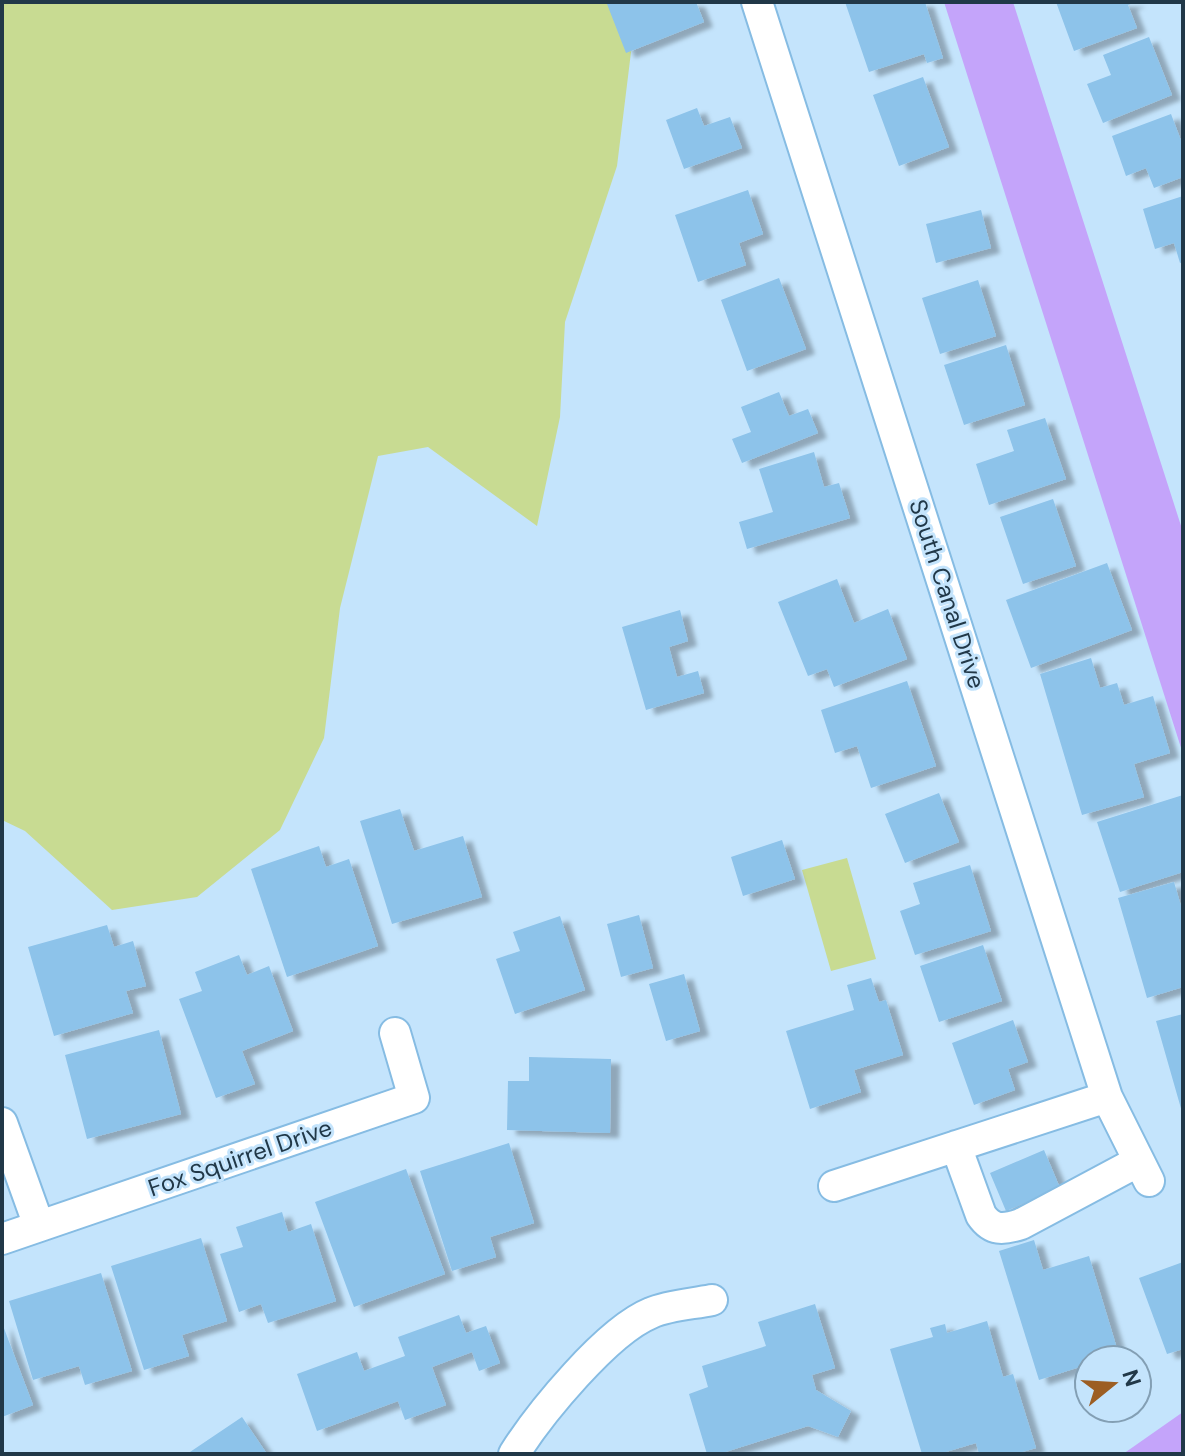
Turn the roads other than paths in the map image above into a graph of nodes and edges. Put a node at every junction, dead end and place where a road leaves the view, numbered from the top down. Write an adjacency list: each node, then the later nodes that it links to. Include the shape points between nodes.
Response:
1 (757, 2): 3 (street, South Canal Drive)
2 (395, 1033): 7 (street, Fox Squirrel Drive, via 414,1098)
3 (1107, 1097): 5 (street); 5 (street, South Canal Drive, via 1144,1171 1004,1230 987,1224 981,1215)
4 (2, 1123): 7 (street)
5 (956, 1146): 6 (street)
6 (834, 1186)
7 (39, 1226): 8 (street, Fox Squirrel Drive)
8 (2, 1239)
9 (712, 1300): 10 (street, via 651,1313 615,1335 535,1421)
10 (514, 1454)

